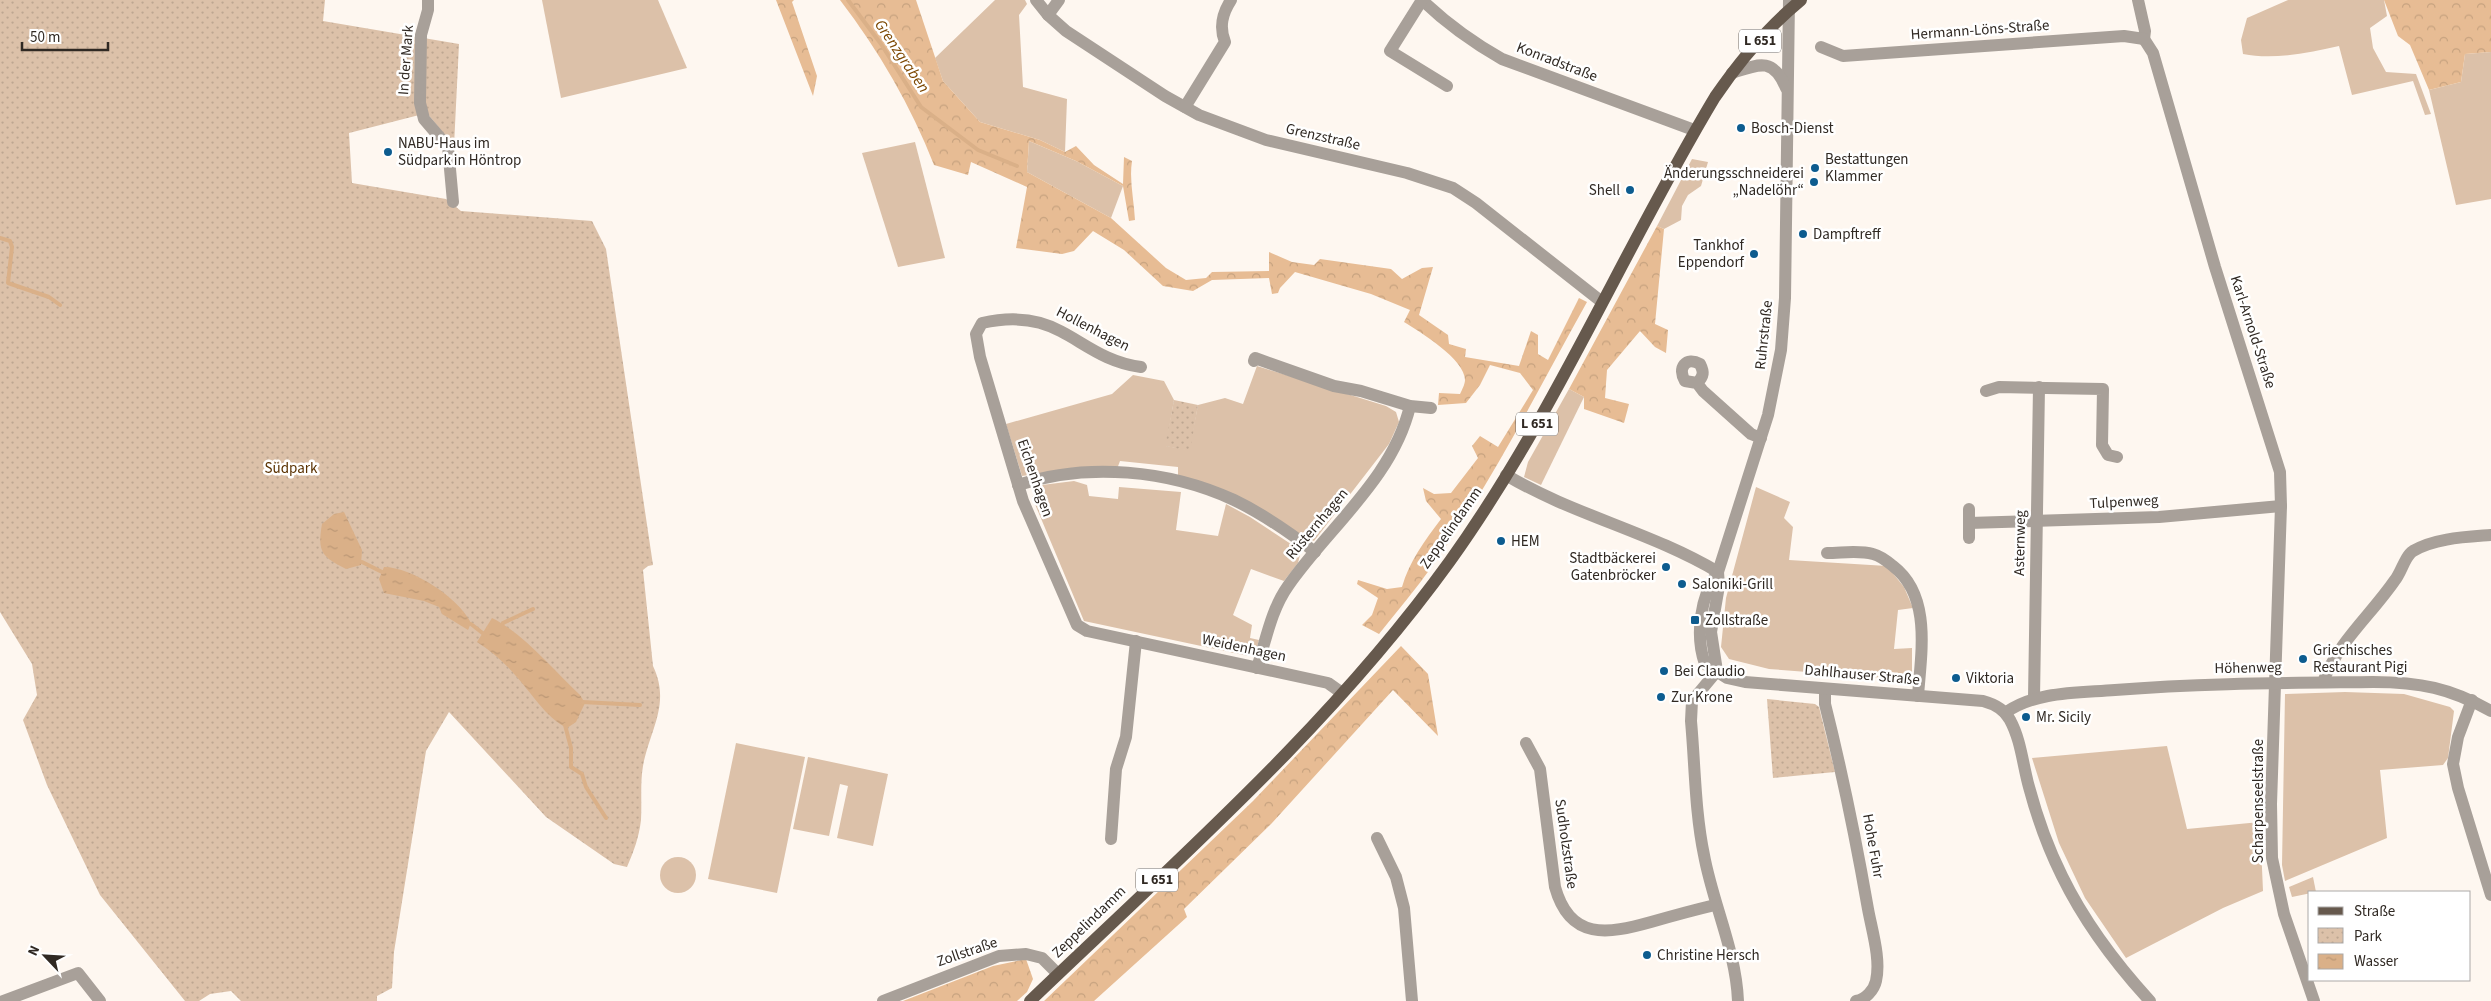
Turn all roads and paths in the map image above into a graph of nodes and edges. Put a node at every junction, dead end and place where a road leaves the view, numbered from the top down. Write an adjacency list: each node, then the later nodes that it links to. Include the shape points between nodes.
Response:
1 (428, 0): 17 (street, In der Mark, via 421,35 420,103 424,119 448,147)
2 (1036, 0): 9 (street, Grenzstraße)
3 (1059, 0): 9 (street)
4 (1231, 0): 15 (street, via 1224,11 1221,31 1225,42)
5 (1422, 0): 13 (street, Konradstraße, via 1390,51); 16 (street, Konradstraße, via 1450,26 1502,59)
6 (1801, 0): 8 (main road, Zeppelindamm / L 651)
7 (2138, 0): 10 (street, Karl-Arnold-Straße)
8 (1789, 5): 12 (main road, Zeppelindamm / L 651); 14 (street, Ruhrstraße)
9 (1048, 15): 15 (street, Grenzstraße, via 1110,61)
10 (2144, 39): 11 (street, Hermann-Löns-Straße, via 2124,36 1843,56); 31 (street, Karl-Arnold-Straße, via 2153,54 2280,472)
11 (1821, 47)
12 (1732, 73): 14 (street, Ruhrstraße, via 1757,64 1772,67 1780,75); 16 (main road, Zeppelindamm / L 651)
13 (1447, 86)
14 (1788, 93): 27 (street, Ruhrstraße, via 1784,318 1775,385)
15 (1185, 107): 18 (street, Grenzstraße, via 1266,140 1453,188)
16 (1694, 130): 18 (main road, Zeppelindamm / L 651)
17 (453, 202)
18 (1602, 302): 29 (main road, Zeppelindamm / L 651)
19 (976, 334): 21 (street, Hollenhagen, via 982,323 1030,320 1063,331 1114,360); 30 (street, Eichenhagen)
20 (1254, 361): 25 (street, via 1255,358 1334,386)
21 (1141, 367)
22 (1697, 383): 27 (street, via 1751,434)
23 (2038, 387): 24 (street, via 1999,387); 28 (street, via 2103,389 2102,445 2108,455); 34 (street, Asternweg)
24 (1986, 391)
25 (1410, 406): 26 (street); 37 (street, Rüsternhagen, via 1405,429 1389,457 1366,491)
26 (1431, 408)
27 (1761, 438): 39 (street, Ruhrstraße)
28 (2118, 457)
29 (1506, 476): 39 (street, via 1541,494 1683,551); 47 (main road, Zeppelindamm / L 651, via 1449,562)
30 (1018, 485): 37 (street, via 1070,474 1107,472 1186,482 1250,508); 40 (street, Eichenhagen, via 1064,600)
31 (2281, 506): 34 (street, Tulpenweg, via 2159,517); 45 (street, Karl-Arnold-Straße)
32 (1970, 509): 33 (street)
33 (1970, 522): 34 (street, Tulpenweg); 36 (street)
34 (2037, 522): 49 (street, Asternweg)
35 (2491, 535): 44 (street, via 2458,537 2410,554 2390,589 2332,659)
36 (1969, 538)
37 (1315, 552): 42 (street, Rüsternhagen, via 1279,602)
38 (1828, 553): 48 (street, via 1875,554 1896,569 1909,584 1920,613)
39 (1718, 572): 43 (street, Ruhrstraße, via 1710,583 1699,636 1704,664)
40 (1079, 627): 41 (street, Weidenhagen)
41 (1136, 641): 42 (street, Weidenhagen); 55 (street, via 1126,737 1116,770)
42 (1257, 668): 47 (street, Weidenhagen, via 1328,683)
43 (1717, 671): 46 (street, Dahlhauser Straße, via 1727,678 1745,682); 57 (street, via 1692,701 1691,716 1703,854)
44 (2323, 682): 45 (street, Höhenweg); 50 (street, Höhenweg, via 2426,684)
45 (2275, 684): 49 (street, Höhenweg, via 2162,687); 67 (street, Scharpenseelstraße, via 2272,858 2284,914)
46 (1825, 689): 48 (street, Dahlhauser Straße); 65 (street, Hohe Fuhr, via 1825,704 1852,822 1876,956 1873,989)
47 (1342, 693): 58 (main road, Zeppelindamm / L 651, via 1256,785)
48 (1918, 696): 52 (street, Dahlhauser Straße, via 1983,701)
49 (2034, 698): 52 (street, Höhenweg)
50 (2472, 700): 51 (street, Höhenweg); 56 (street, via 2458,737 2453,764)
51 (2491, 711)
52 (2005, 713): 66 (street, via 2011,720 2038,818 2062,876 2093,929)
53 (1526, 743): 57 (street, Sudholzstraße, via 1540,769 1555,887 1568,915 1585,927 1609,932)
54 (1377, 838): 63 (street, via 1396,877 1404,908)
55 (1111, 839)
56 (2491, 895)
57 (1715, 905): 64 (street, via 1727,940)
58 (1058, 974): 61 (street, Zollstraße, via 1042,958 1026,954 999,956); 62 (main road, Zeppelindamm / L 651)
59 (3, 1001): 60 (street, via 78,973)
60 (100, 1001)
61 (883, 1001)
62 (1030, 1001)
63 (1412, 1001)
64 (1738, 1001)
65 (1856, 1001)
66 (2150, 1001)
67 (2314, 1001)

